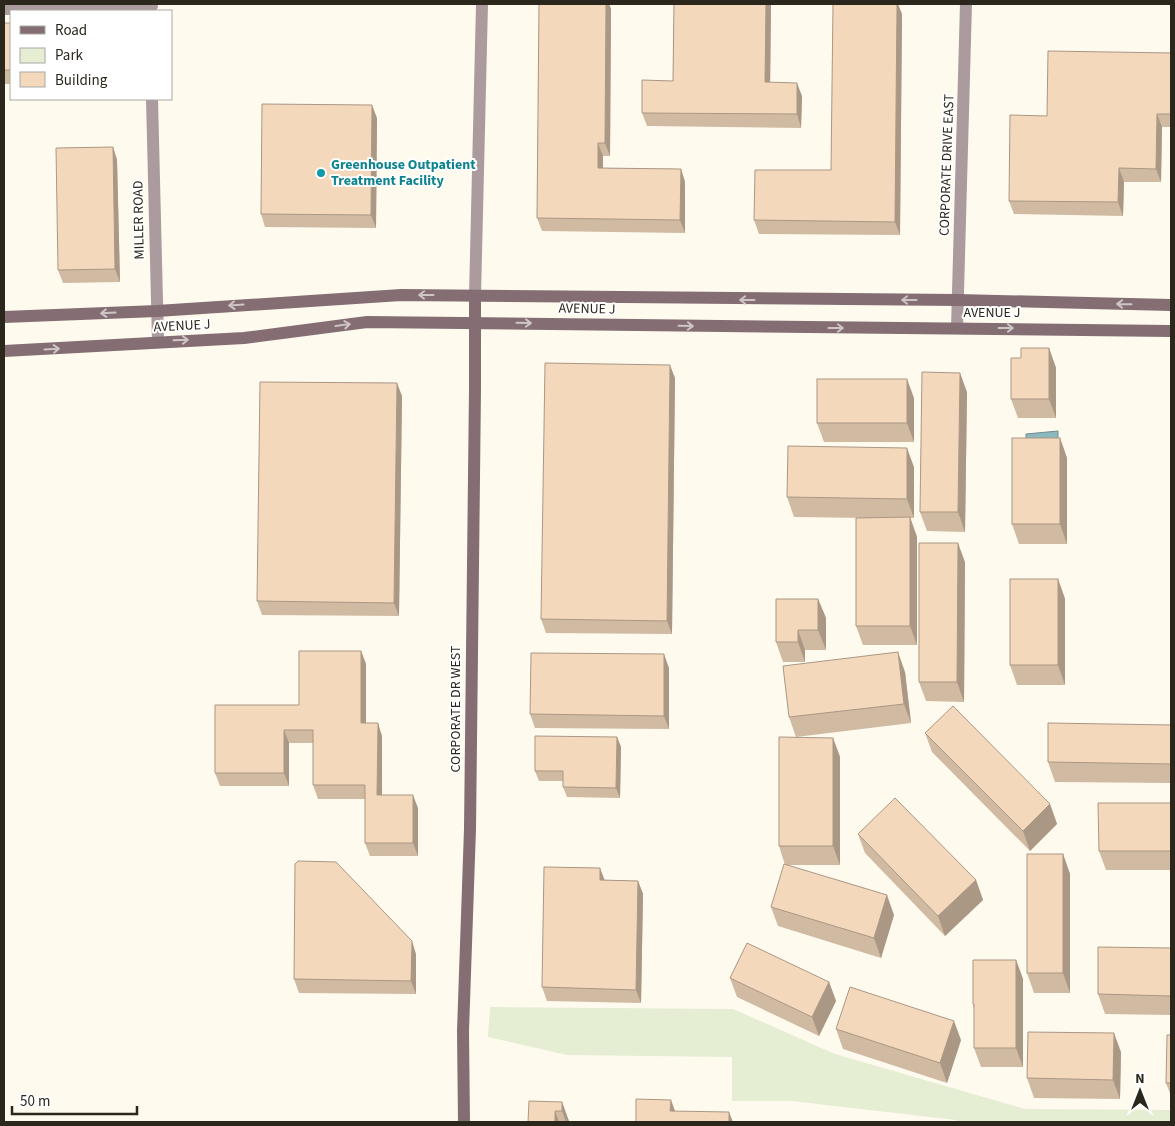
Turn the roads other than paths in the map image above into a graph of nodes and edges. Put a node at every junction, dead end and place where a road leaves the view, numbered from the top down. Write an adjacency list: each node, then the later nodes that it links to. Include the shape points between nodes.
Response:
1 (482, 4): 6 (street)
2 (966, 4): 7 (street, CORPORATE DRIVE EAST)
3 (152, 7): 4 (street)
4 (4, 10)
5 (152, 100): 9 (street, MILLER ROAD)
6 (474, 296): 7 (street, AVENUE J, one-way to 6); 9 (street, AVENUE J, one-way to 9, via 401,295); 11 (street, CORPORATE DR WEST)
7 (958, 300): 8 (street, AVENUE J, one-way to 7); 12 (street, CORPORATE DRIVE EAST)
8 (1171, 305)
9 (156, 311): 10 (street, AVENUE J, one-way to 10); 14 (street, MILLER ROAD)
10 (4, 317)
11 (475, 322): 12 (street, AVENUE J, one-way to 12); 14 (street, AVENUE J, one-way to 11, via 244,338 367,322); 16 (street, CORPORATE DR WEST)
12 (957, 328): 13 (street, AVENUE J, one-way to 13)
13 (1171, 331)
14 (158, 341): 15 (street, AVENUE J, one-way to 14)
15 (4, 351)
16 (464, 1122)

